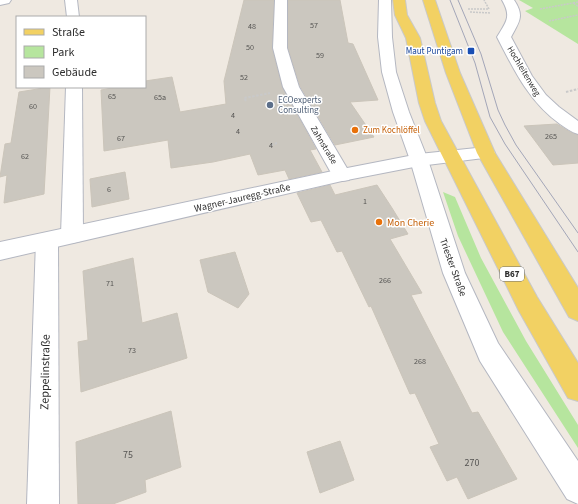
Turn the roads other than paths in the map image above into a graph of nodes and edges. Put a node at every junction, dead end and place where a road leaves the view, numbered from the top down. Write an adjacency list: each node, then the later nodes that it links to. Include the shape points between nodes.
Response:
1 (6, 0): 8 (street)
2 (71, 0): 9 (street)
3 (281, 0): 15 (street, Zahnstraße, via 280,48 292,90)
4 (385, 0): 14 (street, Triester Straße, via 385,37 389,72)
5 (400, 0): 13 (main road, B67, via 401,15 413,38 427,103)
6 (429, 0): 12 (main road, via 453,73)
7 (508, 0): 11 (street, Hochleitenweg, via 515,16 504,37 540,98 557,115)
8 (0, 1)
9 (73, 16)
10 (74, 88): 16 (street, Zeppelinstraße)
11 (578, 129)
12 (486, 153): 13 (street, Wagner-Jauregg-Straße); 18 (main road)
13 (450, 157): 14 (street, Wagner-Jauregg-Straße); 19 (main road, B67, via 528,304)
14 (419, 160): 15 (street, Wagner-Jauregg-Straße); 20 (street, Triester Straße, via 454,273 489,352)
15 (342, 175): 16 (street, Wagner-Jauregg-Straße)
16 (60, 238): 17 (street, Wagner-Jauregg-Straße); 21 (street, Zeppelinstraße)
17 (0, 251)
18 (578, 310)
19 (578, 388)
20 (578, 488)
21 (43, 504)

